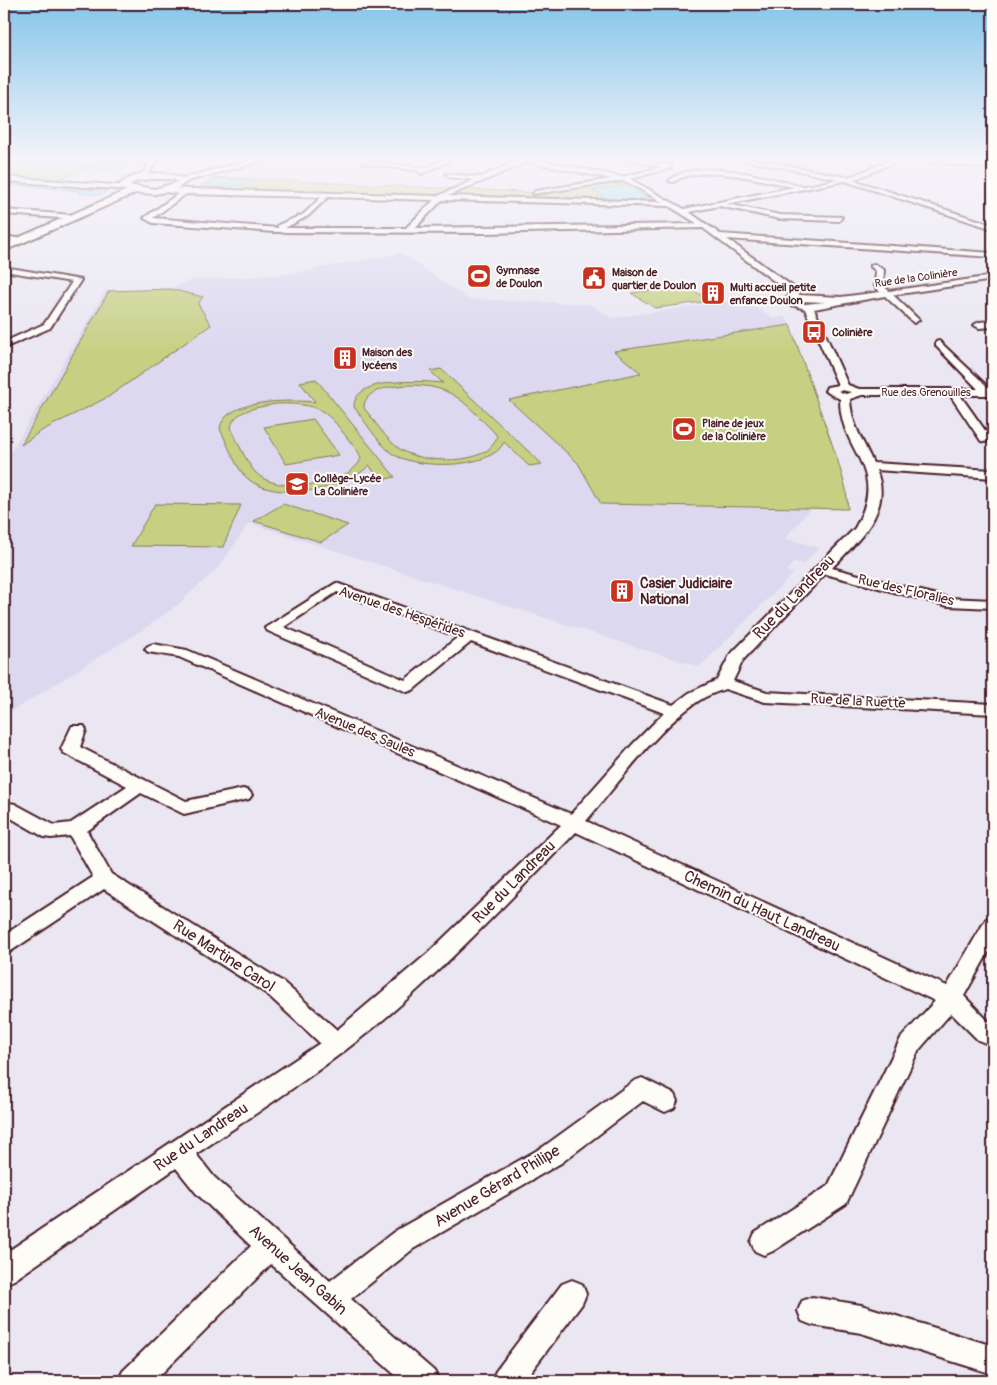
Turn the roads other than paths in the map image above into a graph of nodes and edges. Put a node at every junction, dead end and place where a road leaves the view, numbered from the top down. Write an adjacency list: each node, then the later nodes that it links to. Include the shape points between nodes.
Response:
1 (60, 224): 11 (street)
2 (194, 224): 7 (street)
3 (288, 224): 7 (street)
4 (415, 224): 8 (street)
5 (700, 224): 6 (street)
6 (703, 226): 8 (street); 9 (street)
7 (274, 230): 8 (street)
8 (409, 230)
9 (720, 236): 13 (street); 18 (street, via 789,288 796,298 788,302)
10 (4, 238): 11 (street)
11 (24, 240): 12 (street)
12 (4, 248)
13 (993, 255)
14 (874, 266): 17 (street, via 880,270 879,286)
15 (4, 269): 23 (street, via 77,280 47,326)
16 (993, 278): 17 (street, Rue de la Colinière)
17 (886, 293): 18 (street, Rue de la Colinière); 19 (street)
18 (810, 304): 24 (street, Rue du Landreau)
19 (914, 320)
20 (979, 324): 21 (street)
21 (993, 324)
22 (939, 344): 26 (street)
23 (4, 345)
24 (845, 392): 25 (street, Rue des Grenouilles, via 854,397 858,392); 28 (street, Rue du Landreau, via 844,414)
25 (953, 392): 26 (street, Rue des Grenouilles); 27 (street)
26 (990, 392)
27 (985, 439)
28 (870, 466): 29 (street); 30 (street, Rue du Landreau, via 876,495 868,520)
29 (993, 474)
30 (821, 569): 31 (street, Rue des Floralies, via 940,600); 34 (street, Rue du Landreau, via 736,658)
31 (993, 604)
32 (470, 635): 32 (street, Avenue des Hespérides, via 336,587 273,628 406,687); 36 (street, Avenue des Hespérides)
33 (153, 649): 41 (street, Avenue des Saules, via 182,653)
34 (724, 683): 35 (street, Rue de la Ruette, via 765,697); 36 (street, Rue du Landreau, via 696,696)
35 (993, 709)
36 (675, 711): 41 (street, Rue du Landreau)
37 (78, 730): 38 (street, via 70,749)
38 (141, 785): 39 (street, via 184,808); 42 (street)
39 (243, 795)
40 (4, 808): 42 (street, via 51,832)
41 (574, 823): 46 (street, Chemin du Haut Landreau); 48 (street, Rue du Landreau, via 435,960)
42 (76, 829): 43 (street, Rue Martine Carol)
43 (104, 880): 45 (street); 48 (street, Rue Martine Carol, via 275,988)
44 (993, 924): 46 (street)
45 (4, 945)
46 (951, 998): 47 (street); 51 (street, via 909,1045 837,1195)
47 (993, 1037)
48 (337, 1044): 50 (street, Rue du Landreau)
49 (665, 1101): 55 (street, Avenue Gérard Philipe, via 642,1088 552,1156 404,1240)
50 (179, 1152): 52 (street, Avenue Jean Gabin, via 205,1185); 53 (street, Rue du Landreau)
51 (764, 1242)
52 (270, 1246): 55 (street, Avenue Jean Gabin); 58 (street)
53 (4, 1270)
54 (572, 1294): 60 (street)
55 (329, 1299): 59 (street, Avenue Jean Gabin)
56 (812, 1311): 57 (street, via 861,1318)
57 (993, 1360)
58 (133, 1381)
59 (424, 1381)
60 (506, 1381)

